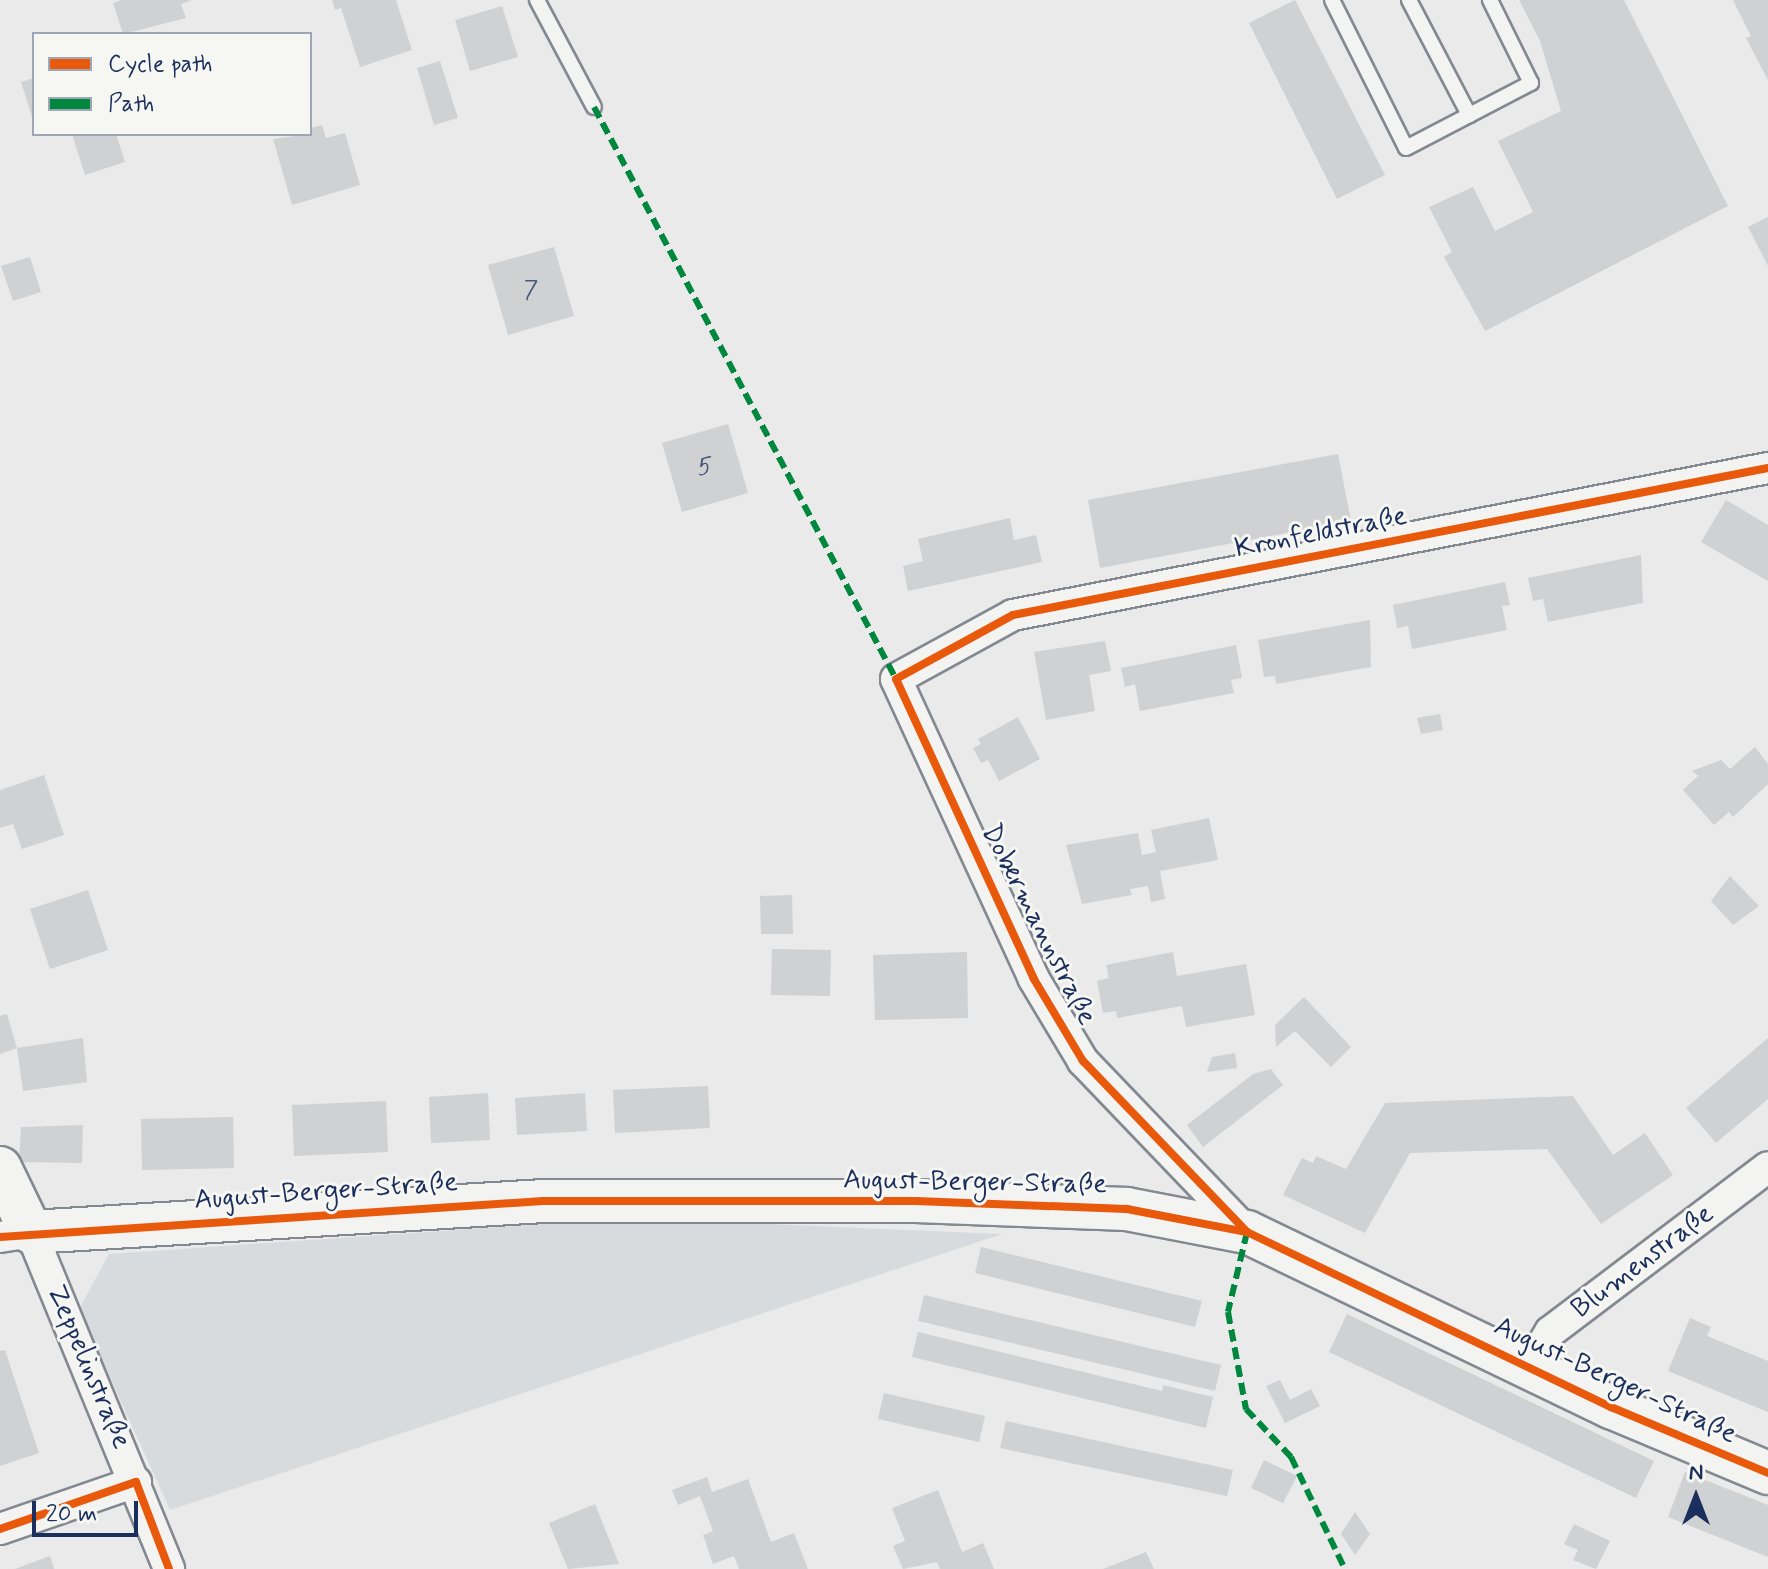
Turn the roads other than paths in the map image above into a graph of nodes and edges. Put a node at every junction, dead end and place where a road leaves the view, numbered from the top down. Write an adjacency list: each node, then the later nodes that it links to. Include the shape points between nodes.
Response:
1 (537, 0): 5 (lane)
2 (1332, 0): 6 (lane, via 1406,148)
3 (1409, 0): 6 (lane)
4 (1490, 0): 6 (lane, via 1531,83)
5 (594, 107)
6 (1469, 115)
7 (1768, 468): 8 (street, Kronfeldstraße, via 1013,615)
8 (896, 679): 11 (street, Dobermannstraße, via 1034,979 1083,1061)
9 (1768, 1167): 13 (street, Blumenstraße, via 1550,1332)
10 (0, 1168): 12 (street, Zeppelinstraße)
11 (1247, 1232): 12 (street, August-Berger-Straße, via 1127,1209 916,1201 543,1201); 13 (street, August-Berger-Straße)
12 (15, 1235): 15 (street, Zeppelinstraße)
13 (1529, 1367): 14 (street, August-Berger-Straße)
14 (1768, 1473)
15 (136, 1482): 16 (street); 17 (street, Zeppelinstraße)
16 (0, 1529)
17 (169, 1569)

